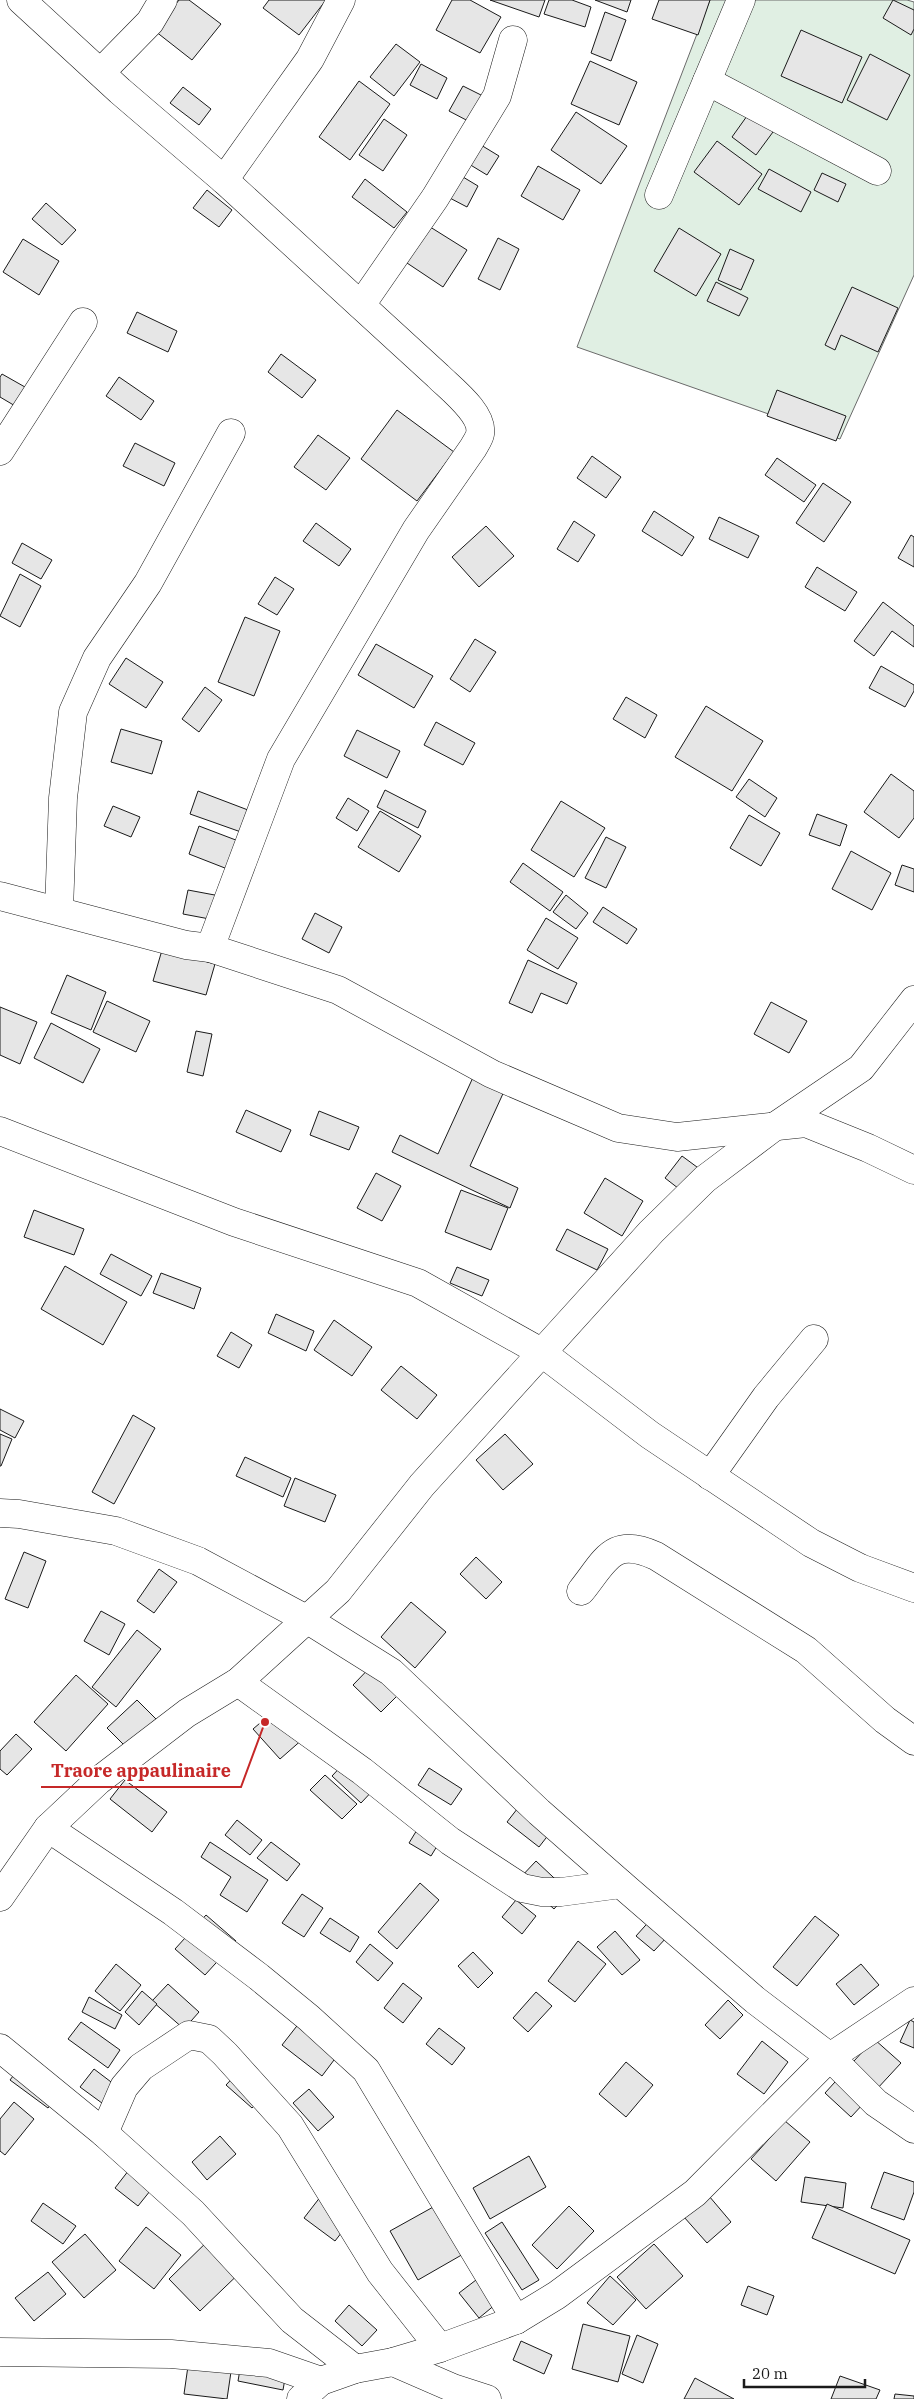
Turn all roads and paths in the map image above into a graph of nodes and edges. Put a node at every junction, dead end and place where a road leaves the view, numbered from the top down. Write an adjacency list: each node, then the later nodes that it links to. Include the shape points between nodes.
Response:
1 (21, 0): 6 (street)
2 (164, 0): 6 (street, via 150,22)
3 (341, 0): 9 (street, via 310,60)
4 (741, 0): 7 (street)
5 (513, 40): 11 (street, via 497,96 435,198)
6 (101, 72): 9 (street)
7 (707, 81): 8 (street); 10 (street)
8 (877, 172)
9 (224, 180): 11 (street)
10 (659, 195)
11 (361, 305): 17 (street, via 471,409 480,424 480,435 416,530 282,759)
12 (83, 322): 14 (street)
13 (231, 434): 16 (street, via 148,583 97,658 73,712 63,798)
14 (0, 451)
15 (0, 896): 16 (street)
16 (59, 910): 17 (street, via 186,945)
17 (210, 948): 19 (street, via 338,990 492,1074 618,1128 677,1137)
18 (914, 1000): 19 (street, via 861,1068)
19 (774, 1127): 21 (street, via 806,1123); 23 (street, via 705,1179 651,1232)
20 (0, 1131): 23 (street, via 234,1222 418,1284)
21 (914, 1170)
22 (814, 1339): 24 (street, via 766,1397)
23 (541, 1352): 24 (street); 28 (street, via 422,1485 338,1591)
24 (710, 1476): 26 (street, via 811,1543 860,1568)
25 (0, 1513): 28 (street, via 116,1531 198,1561)
26 (914, 1588)
27 (581, 1591): 30 (street, via 612,1552 627,1548 648,1552 806,1650 884,1720)
28 (308, 1620): 29 (street); 32 (street, via 391,1672)
29 (238, 1682): 31 (street, via 187,1713 98,1781); 32 (street, via 362,1771 450,1841 522,1888 561,1892)
30 (914, 1741)
31 (48, 1828): 33 (street); 39 (street, via 173,1912 259,1977 366,2070)
32 (620, 1884): 36 (street, via 755,2000)
33 (0, 1898)
34 (914, 2001): 36 (street)
35 (0, 2048): 38 (street)
36 (830, 2057): 37 (street, via 876,2103); 39 (street, via 695,2193 557,2295)
37 (914, 2129)
38 (104, 2133): 40 (street, via 124,2087 141,2067 189,2034 209,2040 290,2126 380,2272); 43 (street, via 193,2213 292,2320)
39 (516, 2320): 40 (street)
40 (440, 2348): 42 (street)
41 (0, 2352): 44 (street, via 171,2354 269,2363)
42 (393, 2362): 43 (street); 45 (street)
43 (355, 2369): 44 (street)
44 (321, 2381): 46 (street)
45 (451, 2394): 47 (street)
46 (301, 2399)
47 (487, 2399)

